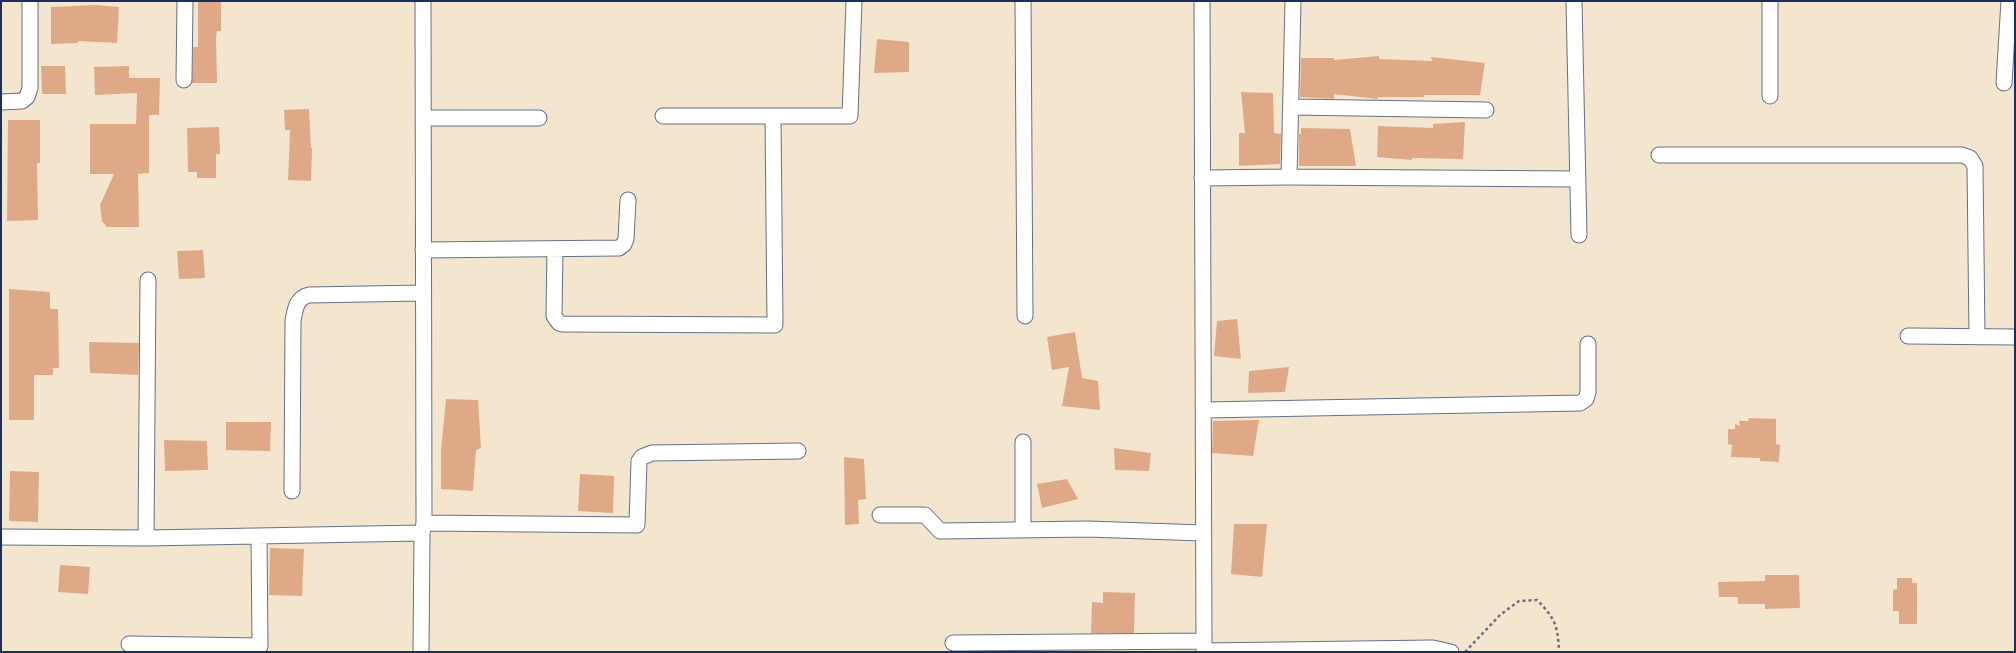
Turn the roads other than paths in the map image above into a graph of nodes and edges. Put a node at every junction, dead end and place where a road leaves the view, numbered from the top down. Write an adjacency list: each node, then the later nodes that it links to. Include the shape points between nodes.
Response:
1 (30, 1): 14 (street, via 30,88 27,97 22,101)
2 (185, 1): 11 (street)
3 (423, 1): 19 (street)
4 (854, 1): 18 (street, via 850,116)
5 (1023, 1): 31 (street)
6 (1202, 1): 23 (street)
7 (1293, 1): 15 (street)
8 (1574, 1): 24 (street)
9 (1770, 1): 13 (street)
10 (2009, 1): 12 (street)
11 (184, 80)
12 (2004, 83)
13 (1770, 96)
14 (1, 102)
15 (1291, 107): 16 (street); 22 (street)
16 (1486, 110)
17 (663, 116): 18 (street)
18 (773, 116): 28 (street, via 775,325 559,323 554,316)
19 (423, 118): 20 (street); 27 (street)
20 (539, 118)
21 (1658, 155): 33 (street, via 1962,155 1970,158 1974,166)
22 (1289, 177): 23 (street); 24 (street)
23 (1202, 178): 36 (street)
24 (1578, 179): 26 (street)
25 (628, 200): 28 (street, via 626,239 619,248)
26 (1579, 235)
27 (423, 250): 28 (street); 30 (street)
28 (555, 250)
29 (148, 280): 46 (street)
30 (423, 293): 39 (street, via 309,294 298,301 293,321); 41 (street)
31 (1025, 316)
32 (1908, 336): 33 (street)
33 (1977, 337): 34 (street)
34 (2015, 337)
35 (1588, 344): 36 (street, via 1588,392 1586,399 1580,403)
36 (1204, 410): 43 (street)
37 (1023, 442): 42 (street)
38 (798, 451): 41 (street, via 652,453 642,457 639,461 637,525)
39 (292, 491)
40 (880, 515): 42 (street, via 925,515 940,531)
41 (423, 528): 44 (street); 50 (street)
42 (1023, 530): 43 (street, via 1088,529)
43 (1203, 533): 49 (street)
44 (259, 536): 46 (street); 48 (street, via 260,646)
45 (1, 537): 46 (street)
46 (146, 538)
47 (953, 643): 49 (street)
48 (129, 644)
49 (1204, 648): 51 (street, via 1433,648)
50 (421, 652)
51 (1451, 652)

